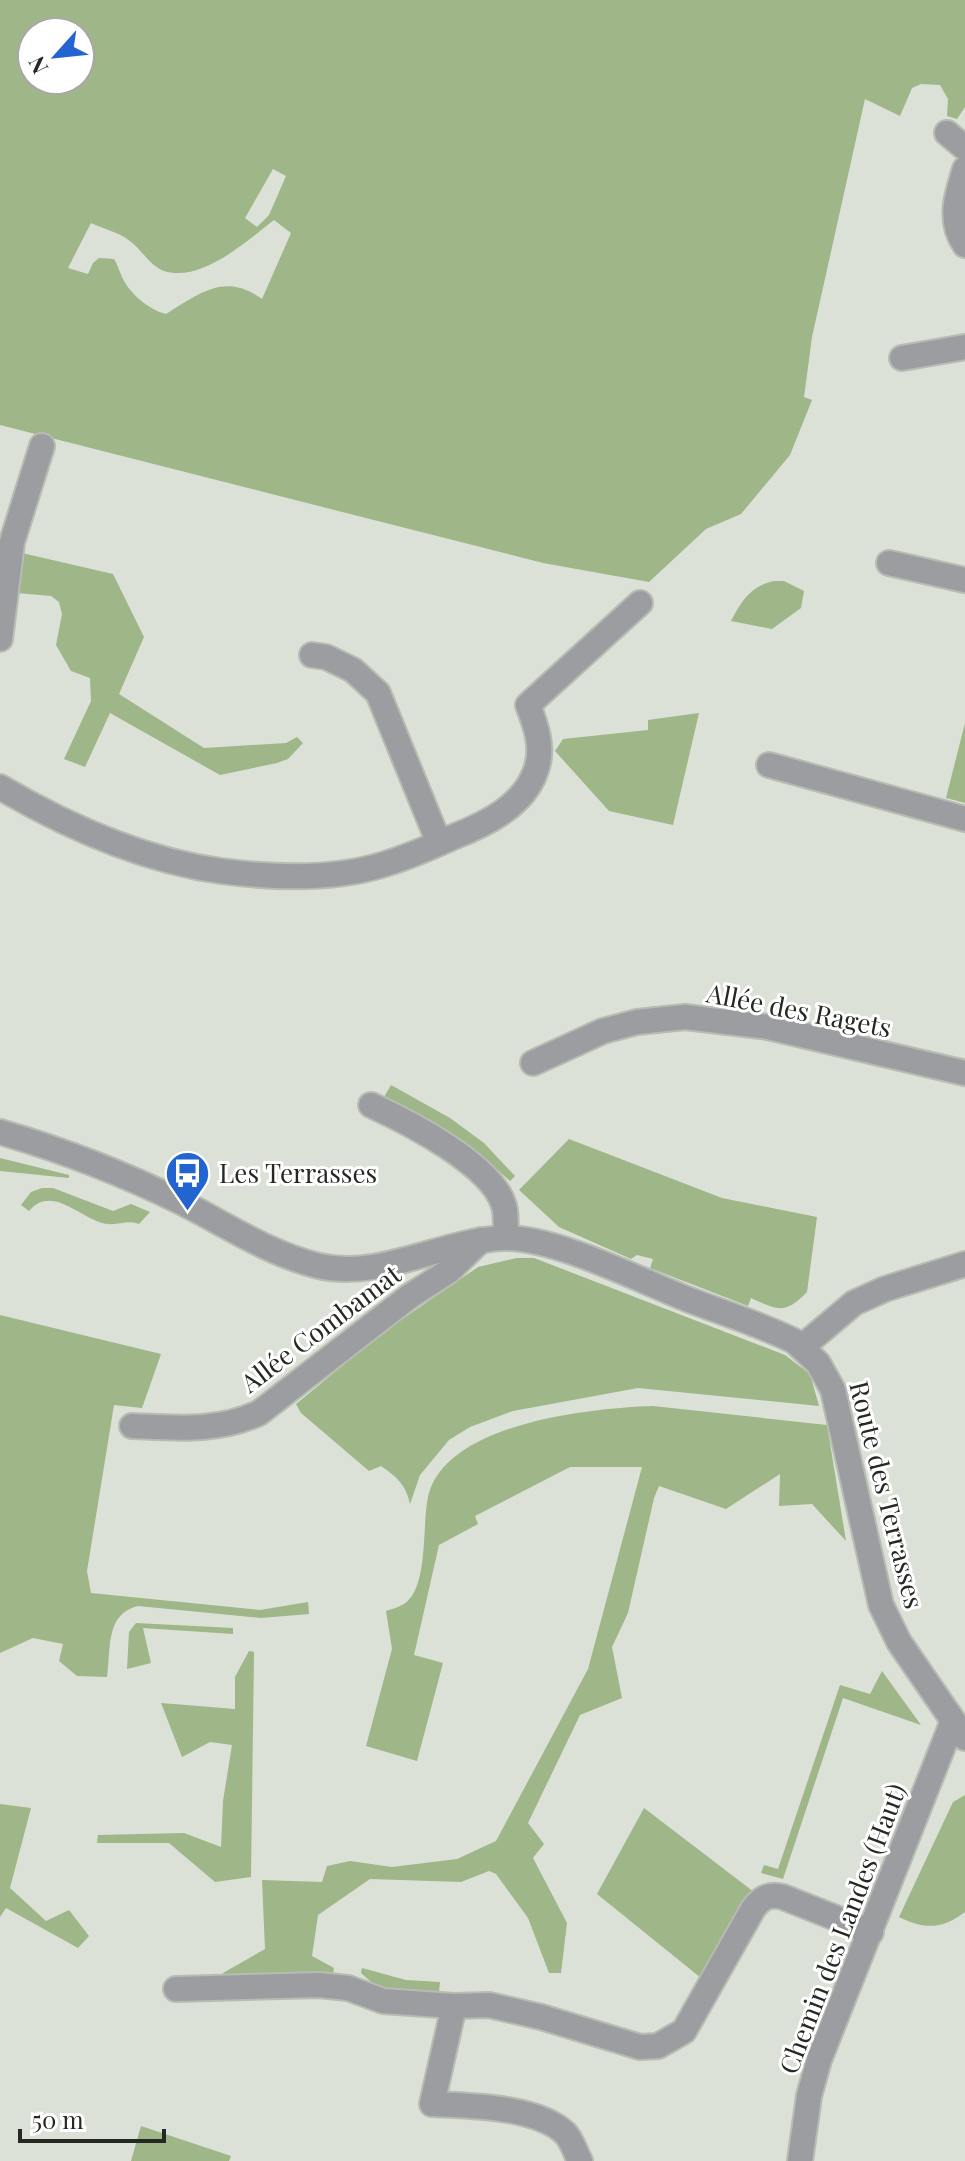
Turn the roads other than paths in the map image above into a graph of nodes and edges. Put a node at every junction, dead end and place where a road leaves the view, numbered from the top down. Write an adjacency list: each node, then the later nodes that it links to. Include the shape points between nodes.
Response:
1 (965, 169): 2 (street, via 954,210)
2 (965, 245)
3 (965, 347): 4 (street)
4 (902, 358)
5 (42, 446): 9 (street, via 12,542)
6 (889, 563): 7 (street)
7 (965, 580)
8 (640, 603): 14 (street, via 528,705 539,750 525,791 484,824)
9 (0, 639)
10 (312, 655): 14 (street, via 353,670 378,693)
11 (769, 765): 13 (street)
12 (0, 787): 14 (street, via 96,837 220,871 278,876 349,871 384,865)
13 (965, 819)
14 (439, 843)
15 (533, 1063): 16 (street, Allée des Ragets, via 603,1031 685,1017 768,1027)
16 (965, 1073)
17 (371, 1105): 19 (street, via 476,1167 504,1206)
18 (0, 1132): 19 (street, via 135,1181 316,1266 361,1269)
19 (492, 1239): 21 (street, Route des Terrasses, via 538,1241); 22 (street, Allée Combamat, via 395,1306 259,1413 203,1428)
20 (965, 1264): 21 (street, via 854,1303)
21 (802, 1347): 23 (street, Route des Terrasses, via 825,1372 833,1390 881,1605 899,1642)
22 (132, 1426)
23 (959, 1730): 24 (street, Chemin des Landes (Haut))
24 (871, 1932): 26 (street, via 777,1895 763,1898 684,2031 653,2047 489,2005); 28 (street, Chemin des Landes (Haut), via 819,2060)
25 (176, 1989): 26 (street, via 319,1985 348,1988 383,2001)
26 (454, 2006): 27 (street, via 432,2104 497,2109 556,2125)
27 (580, 2161)
28 (800, 2161)

